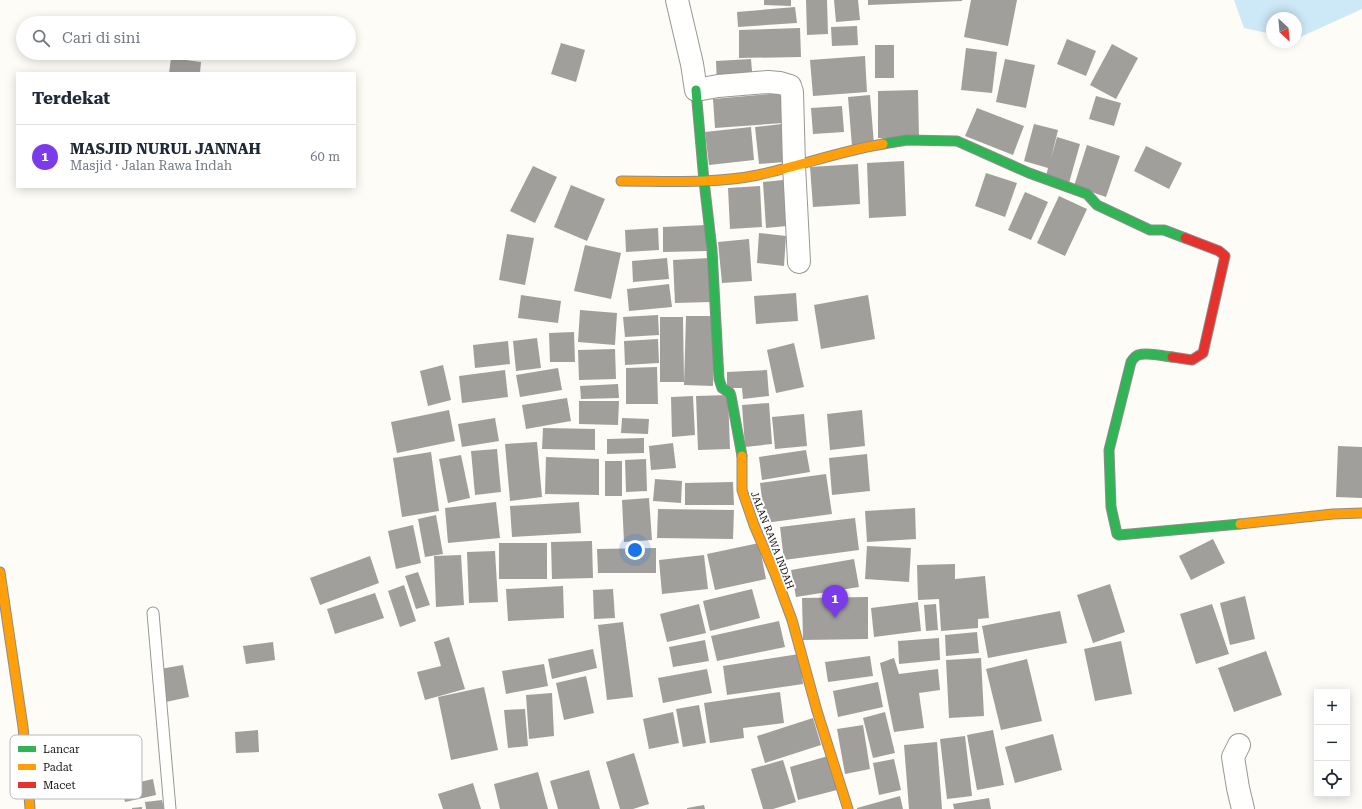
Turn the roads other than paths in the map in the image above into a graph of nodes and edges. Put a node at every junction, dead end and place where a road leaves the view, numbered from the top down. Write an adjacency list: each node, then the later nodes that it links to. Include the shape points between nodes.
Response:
1 (677, 0): 2 (street)
2 (696, 90): 3 (street, via 768,82 790,86); 5 (street, JALAN RAWA INDAH)
3 (794, 165): 5 (street, via 758,175); 6 (street); 7 (street, via 854,149 907,140 957,141 1029,173 1087,194 1097,205 1150,230 1164,230 1219,251 1225,256 1203,353 1192,360 1139,355 1131,362 1109,450 1111,507 1117,534)
4 (621, 181): 5 (street)
5 (704, 181): 15 (street, JALAN RAWA INDAH, via 712,250 719,380 722,388 732,396 742,454 742,490 792,620)
6 (799, 262)
7 (1362, 513)
8 (0, 572): 10 (street)
9 (153, 613): 14 (lane)
10 (23, 735)
11 (1239, 744): 16 (street, via 1233,758)
12 (30, 799): 13 (street)
13 (30, 809)
14 (170, 809)
15 (848, 809)
16 (1243, 809)

